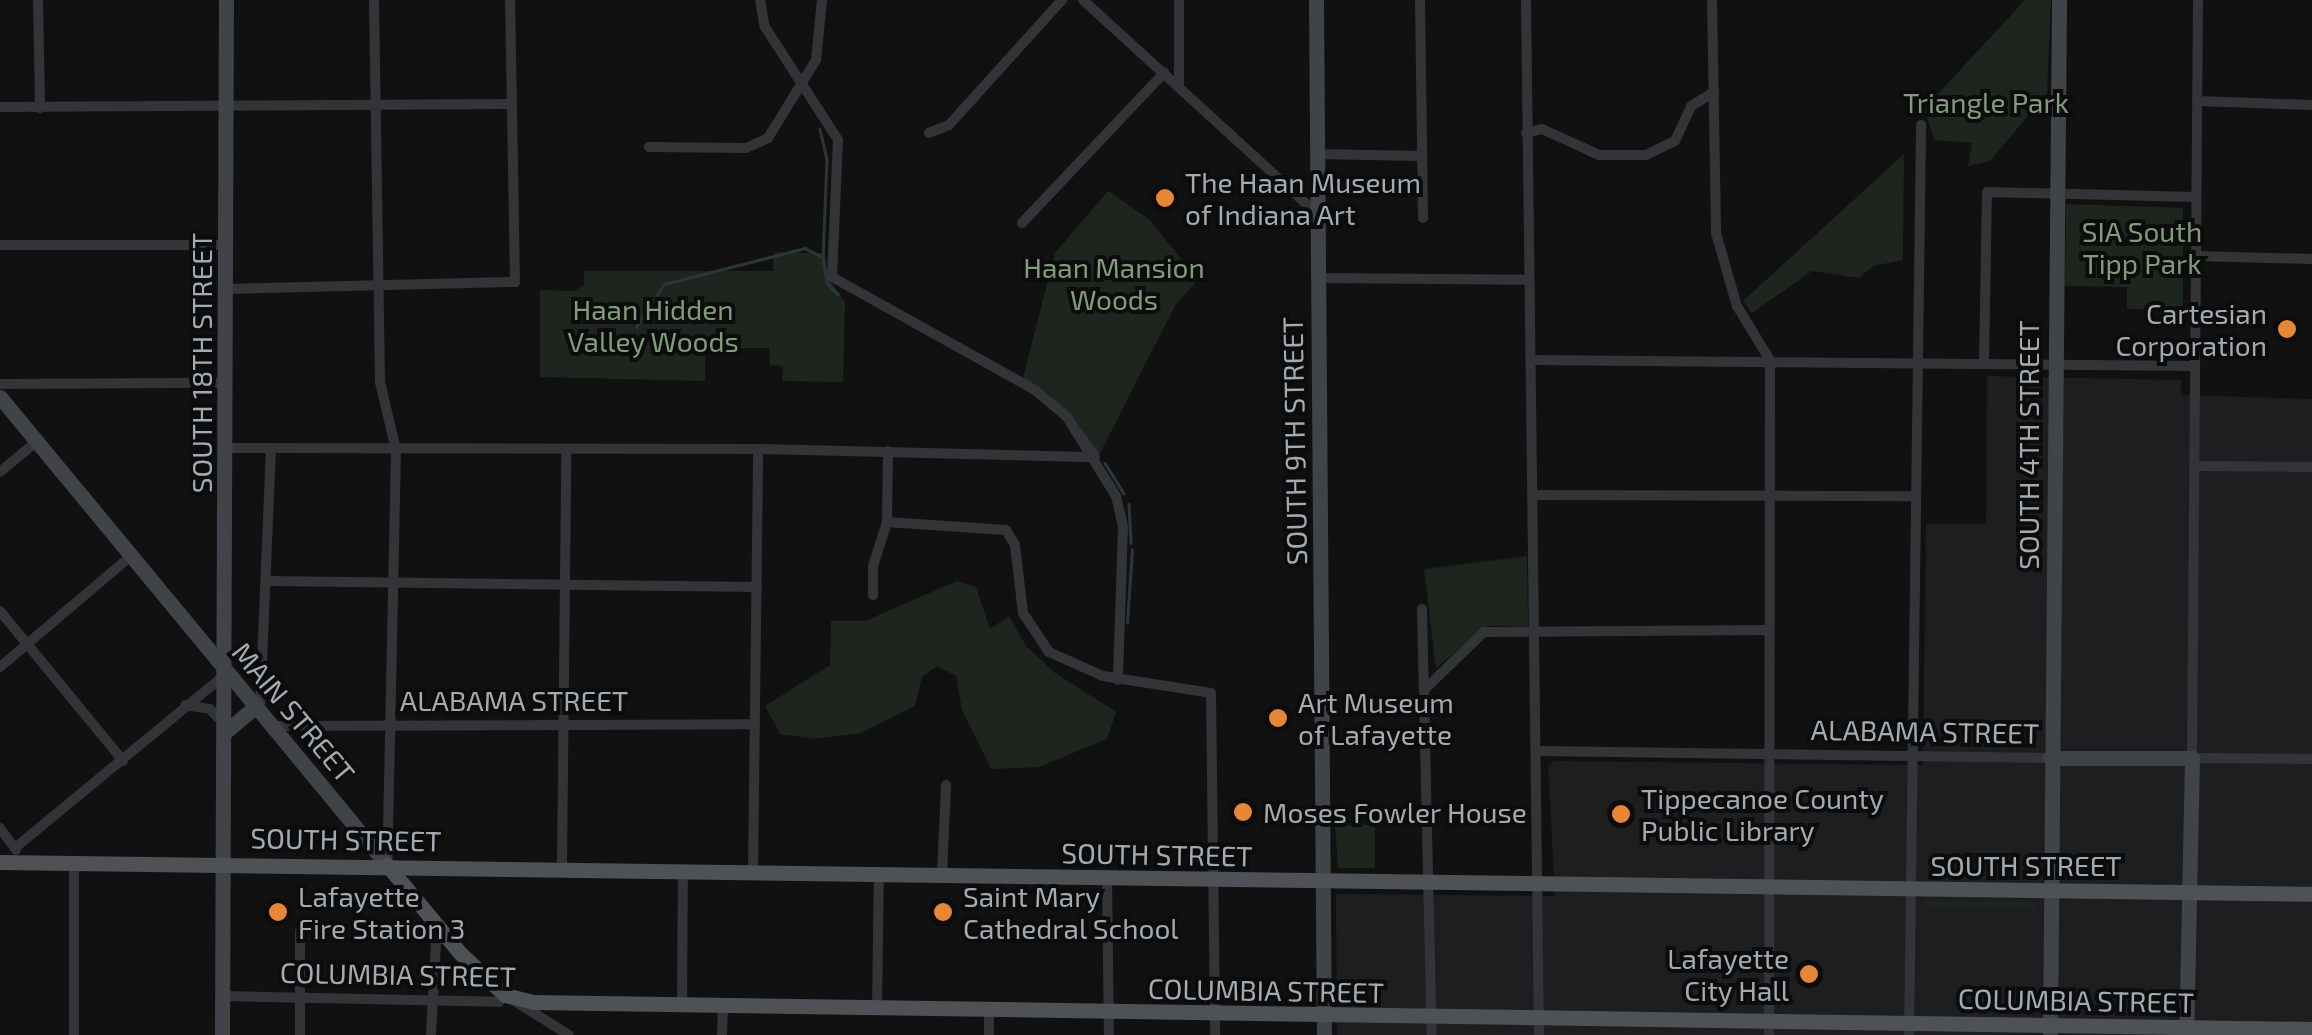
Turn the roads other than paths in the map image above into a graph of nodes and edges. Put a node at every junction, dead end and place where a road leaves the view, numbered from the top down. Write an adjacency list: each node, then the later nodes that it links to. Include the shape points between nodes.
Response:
1 (38, 0): 25 (street)
2 (226, 0): 26 (main road, SOUTH 18TH STREET)
3 (374, 0): 21 (street)
4 (510, 0): 22 (street)
5 (760, 0): 17 (street, via 765,28)
6 (822, 0): 17 (street, via 816,60)
7 (1062, 0): 29 (street, via 948,125)
8 (1083, 0): 16 (street)
9 (1180, 0): 18 (street)
10 (1316, 0): 31 (main road, SOUTH 9TH STREET)
11 (1420, 0): 32 (street)
12 (1526, 0): 28 (street)
13 (1712, 0): 19 (street)
14 (2059, 0): 33 (main road, SOUTH 4TH STREET)
15 (2198, 0): 20 (street)
16 (1164, 73): 18 (street); 37 (street)
17 (800, 78): 30 (street, via 768,138 746,148); 62 (street, via 838,140 832,277 1035,390 1068,417)
18 (1179, 87): 35 (street)
19 (1714, 92): 28 (street, via 1691,106 1676,141 1646,155 1599,155 1542,129); 46 (street, via 1716,232 1725,277)
20 (2197, 102): 23 (street); 34 (street)
21 (374, 104): 22 (street); 26 (street); 44 (street)
22 (509, 104): 44 (street, via 514,282)
23 (2312, 105)
24 (0, 107): 25 (street)
25 (40, 108): 26 (street)
26 (225, 109): 39 (main road, SOUTH 18TH STREET)
27 (1921, 125): 48 (street)
28 (1526, 132): 43 (street)
29 (930, 134)
30 (649, 148)
31 (1317, 154): 32 (street); 35 (main road, SOUTH 9TH STREET)
32 (1422, 156): 36 (street)
33 (2056, 192): 34 (street); 49 (street, via 1987,192); 50 (main road, SOUTH 4TH STREET)
34 (2196, 197): 40 (street)
35 (1316, 212): 42 (main road, SOUTH 9TH STREET)
36 (1423, 218)
37 (1022, 223)
38 (0, 245): 39 (street)
39 (225, 245): 45 (main road, SOUTH 18TH STREET)
40 (2196, 256): 41 (street); 51 (street)
41 (2312, 259)
42 (1317, 278): 43 (street); 116 (main road, SOUTH 9TH STREET)
43 (1529, 280): 47 (street)
44 (375, 284): 45 (street); 59 (street, via 380,382)
45 (226, 289): 52 (main road, SOUTH 18TH STREET)
46 (1769, 358): 47 (street); 48 (street); 68 (street)
47 (1532, 360): 66 (street)
48 (1916, 364): 49 (street); 67 (street)
49 (1984, 364): 50 (street)
50 (2053, 365): 51 (street); 89 (main road, SOUTH 4TH STREET)
51 (2194, 366): 63 (street)
52 (226, 383): 53 (street); 56 (main road, SOUTH 18TH STREET)
53 (0, 384)
54 (0, 397): 55 (main road, MAIN STREET)
55 (36, 442): 65 (street); 70 (main road, MAIN STREET)
56 (227, 448): 57 (street); 78 (main road, SOUTH 18TH STREET)
57 (272, 448): 59 (street); 71 (street)
58 (758, 448): 60 (street); 61 (street); 74 (street)
59 (396, 450): 61 (street); 72 (street)
60 (888, 451): 62 (street); 69 (street)
61 (566, 452): 73 (street)
62 (1095, 457): 85 (street, via 1116,496 1123,527)
63 (2195, 466): 64 (street); 100 (street)
64 (2312, 467)
65 (0, 472)
66 (1533, 496): 68 (street); 80 (street)
67 (1912, 496): 68 (street); 97 (street)
68 (1772, 497): 79 (street)
69 (887, 522): 75 (street, via 873,566); 85 (street, via 1006,530 1015,545 1023,613 1035,637 1082,671)
70 (131, 556): 81 (main road, MAIN STREET); 82 (street)
71 (268, 581): 72 (street); 88 (street)
72 (395, 583): 73 (street); 90 (street)
73 (565, 587): 74 (street); 93 (street)
74 (757, 587): 91 (street)
75 (873, 595)
76 (1422, 609): 86 (street)
77 (0, 611): 82 (street)
78 (227, 619): 81 (main road, via 216,632); 84 (main road, SOUTH 18TH STREET)
79 (1770, 630): 80 (street); 96 (street)
80 (1534, 631): 86 (street, via 1484,632); 95 (street)
81 (196, 633): 84 (main road, MAIN STREET)
82 (27, 644): 83 (street); 102 (street)
83 (0, 667)
84 (226, 674): 87 (street); 88 (main road, MAIN STREET); 94 (main road, SOUTH 18TH STREET)
85 (1118, 680): 115 (street, via 1211,693)
86 (1426, 688): 117 (street)
87 (184, 705): 94 (street, via 210,709); 102 (street)
88 (258, 708): 92 (main road, MAIN STREET); 94 (main road)
89 (2052, 716): 98 (main road, SOUTH 4TH STREET); 99 (main road, via 2068,746)
90 (392, 724): 92 (street, ALABAMA STREET); 93 (street, ALABAMA STREET); 108 (street)
91 (754, 724): 93 (street, ALABAMA STREET); 111 (street)
92 (274, 726): 108 (main road, MAIN STREET)
93 (565, 726): 109 (street)
94 (225, 729): 107 (main road, SOUTH 18TH STREET)
95 (1537, 751): 96 (street, ALABAMA STREET); 118 (street)
96 (1770, 754): 97 (street, ALABAMA STREET); 119 (street)
97 (1910, 756): 98 (street, ALABAMA STREET); 120 (street)
98 (2050, 758): 99 (main road, ALABAMA STREET); 121 (main road, SOUTH 4TH STREET)
99 (2110, 758): 100 (main road, ALABAMA STREET)
100 (2192, 758): 101 (street, ALABAMA STREET); 122 (main road)
101 (2312, 760)
102 (123, 762): 105 (street)
103 (946, 785): 113 (street)
104 (0, 828): 105 (street)
105 (11, 857): 106 (main road, SOUTH STREET)
106 (74, 862): 107 (main road, SOUTH STREET); 146 (street)
107 (222, 862): 108 (main road, SOUTH STREET); 127 (main road, SOUTH 18TH STREET)
108 (388, 865): 109 (main road, SOUTH STREET); 125 (main road, MAIN STREET)
109 (562, 866): 110 (main road, SOUTH STREET)
110 (683, 870): 111 (main road, SOUTH STREET); 131 (street)
111 (752, 871): 112 (main road, SOUTH STREET)
112 (878, 873): 113 (main road, SOUTH STREET); 133 (street)
113 (942, 874): 114 (main road, SOUTH STREET)
114 (1107, 878): 115 (main road, SOUTH STREET); 135 (street)
115 (1216, 880): 116 (main road, SOUTH STREET); 136 (street)
116 (1322, 882): 117 (main road, SOUTH STREET); 137 (main road, SOUTH 9TH STREET)
117 (1431, 883): 118 (main road, SOUTH STREET); 138 (street)
118 (1540, 885): 119 (main road, SOUTH STREET); 139 (street)
119 (1769, 886): 120 (main road, SOUTH STREET); 141 (street)
120 (1910, 890): 121 (main road, SOUTH STREET); 142 (street)
121 (2048, 890): 122 (main road, SOUTH STREET); 144 (main road, SOUTH 4TH STREET)
122 (2189, 891): 123 (main road, SOUTH STREET); 145 (main road)
123 (2312, 894)
124 (300, 931): 128 (street)
125 (443, 934): 126 (main road, MAIN STREET); 129 (street, via 436,943)
126 (505, 995): 129 (street, COLUMBIA STREET, via 499,1002); 130 (main road, COLUMBIA STREET); 140 (street, MAIN STREET)
127 (223, 996): 128 (street, COLUMBIA STREET); 147 (main road, SOUTH 18TH STREET)
128 (300, 998): 129 (street, COLUMBIA STREET); 148 (street)
129 (432, 1000): 149 (street)
130 (549, 1004): 131 (main road, COLUMBIA STREET); 140 (street)
131 (682, 1006): 132 (main road, COLUMBIA STREET)
132 (723, 1006): 133 (main road, COLUMBIA STREET); 151 (street)
133 (877, 1008): 134 (main road, COLUMBIA STREET)
134 (989, 1010): 135 (main road, COLUMBIA STREET); 152 (street)
135 (1108, 1013): 136 (main road, COLUMBIA STREET); 153 (street)
136 (1215, 1015): 137 (main road, COLUMBIA STREET); 154 (street)
137 (1324, 1017): 138 (main road, COLUMBIA STREET); 155 (main road, SOUTH 9TH STREET)
138 (1432, 1018): 139 (main road, COLUMBIA STREET); 156 (street)
139 (1539, 1027): 141 (main road, COLUMBIA STREET)
140 (553, 1028): 150 (street, MAIN STREET)
141 (1769, 1028): 142 (main road, COLUMBIA STREET)
142 (1909, 1029): 144 (main road, COLUMBIA STREET)
143 (2312, 1029): 145 (main road, COLUMBIA STREET)
144 (2049, 1030): 145 (main road, COLUMBIA STREET)
145 (2186, 1031)
146 (74, 1035)
147 (222, 1035)
148 (300, 1035)
149 (431, 1035)
150 (569, 1035)
151 (722, 1035)
152 (989, 1035)
153 (1109, 1035)
154 (1214, 1035)
155 (1324, 1035)
156 (1432, 1035)

